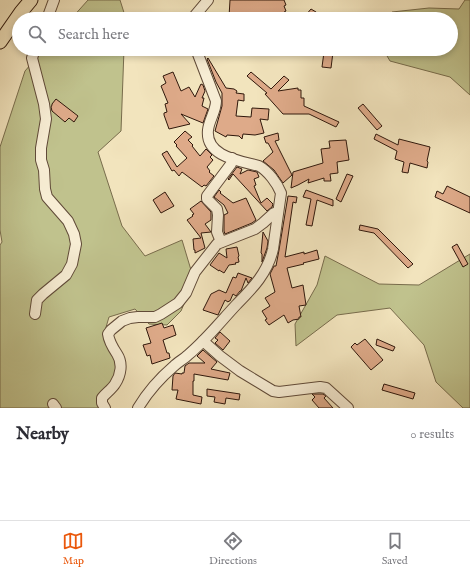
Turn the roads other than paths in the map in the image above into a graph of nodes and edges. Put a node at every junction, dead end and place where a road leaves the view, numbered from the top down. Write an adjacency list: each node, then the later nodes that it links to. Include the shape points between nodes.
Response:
1 (19, 0): 9 (main road)
2 (31, 0): 5 (main road)
3 (54, 0): 6 (street)
4 (208, 0): 7 (street)
5 (21, 12)
6 (50, 12)
7 (198, 12)
8 (12, 25): 10 (main road)
9 (0, 26)
10 (0, 42)
11 (33, 56): 16 (street, via 46,119 41,160 47,197 68,221 76,244 72,264 66,275 37,300)
12 (199, 56): 13 (street, via 216,101 208,131 209,140 218,153)
13 (232, 158): 14 (street, via 263,168 281,192); 15 (street, via 231,164 207,196 217,209 217,232)
14 (278, 212): 15 (street, via 254,229); 17 (street, via 271,257 263,274)
15 (221, 242): 18 (street, via 216,244 195,272 186,293 178,302 155,317 138,317 122,321 108,334 108,339 120,359 121,367 115,384 102,398)
16 (36, 314)
17 (203, 341): 19 (street, via 163,376); 20 (street, via 240,372 273,391 326,388)
18 (105, 408)
19 (138, 408)
20 (348, 408)

